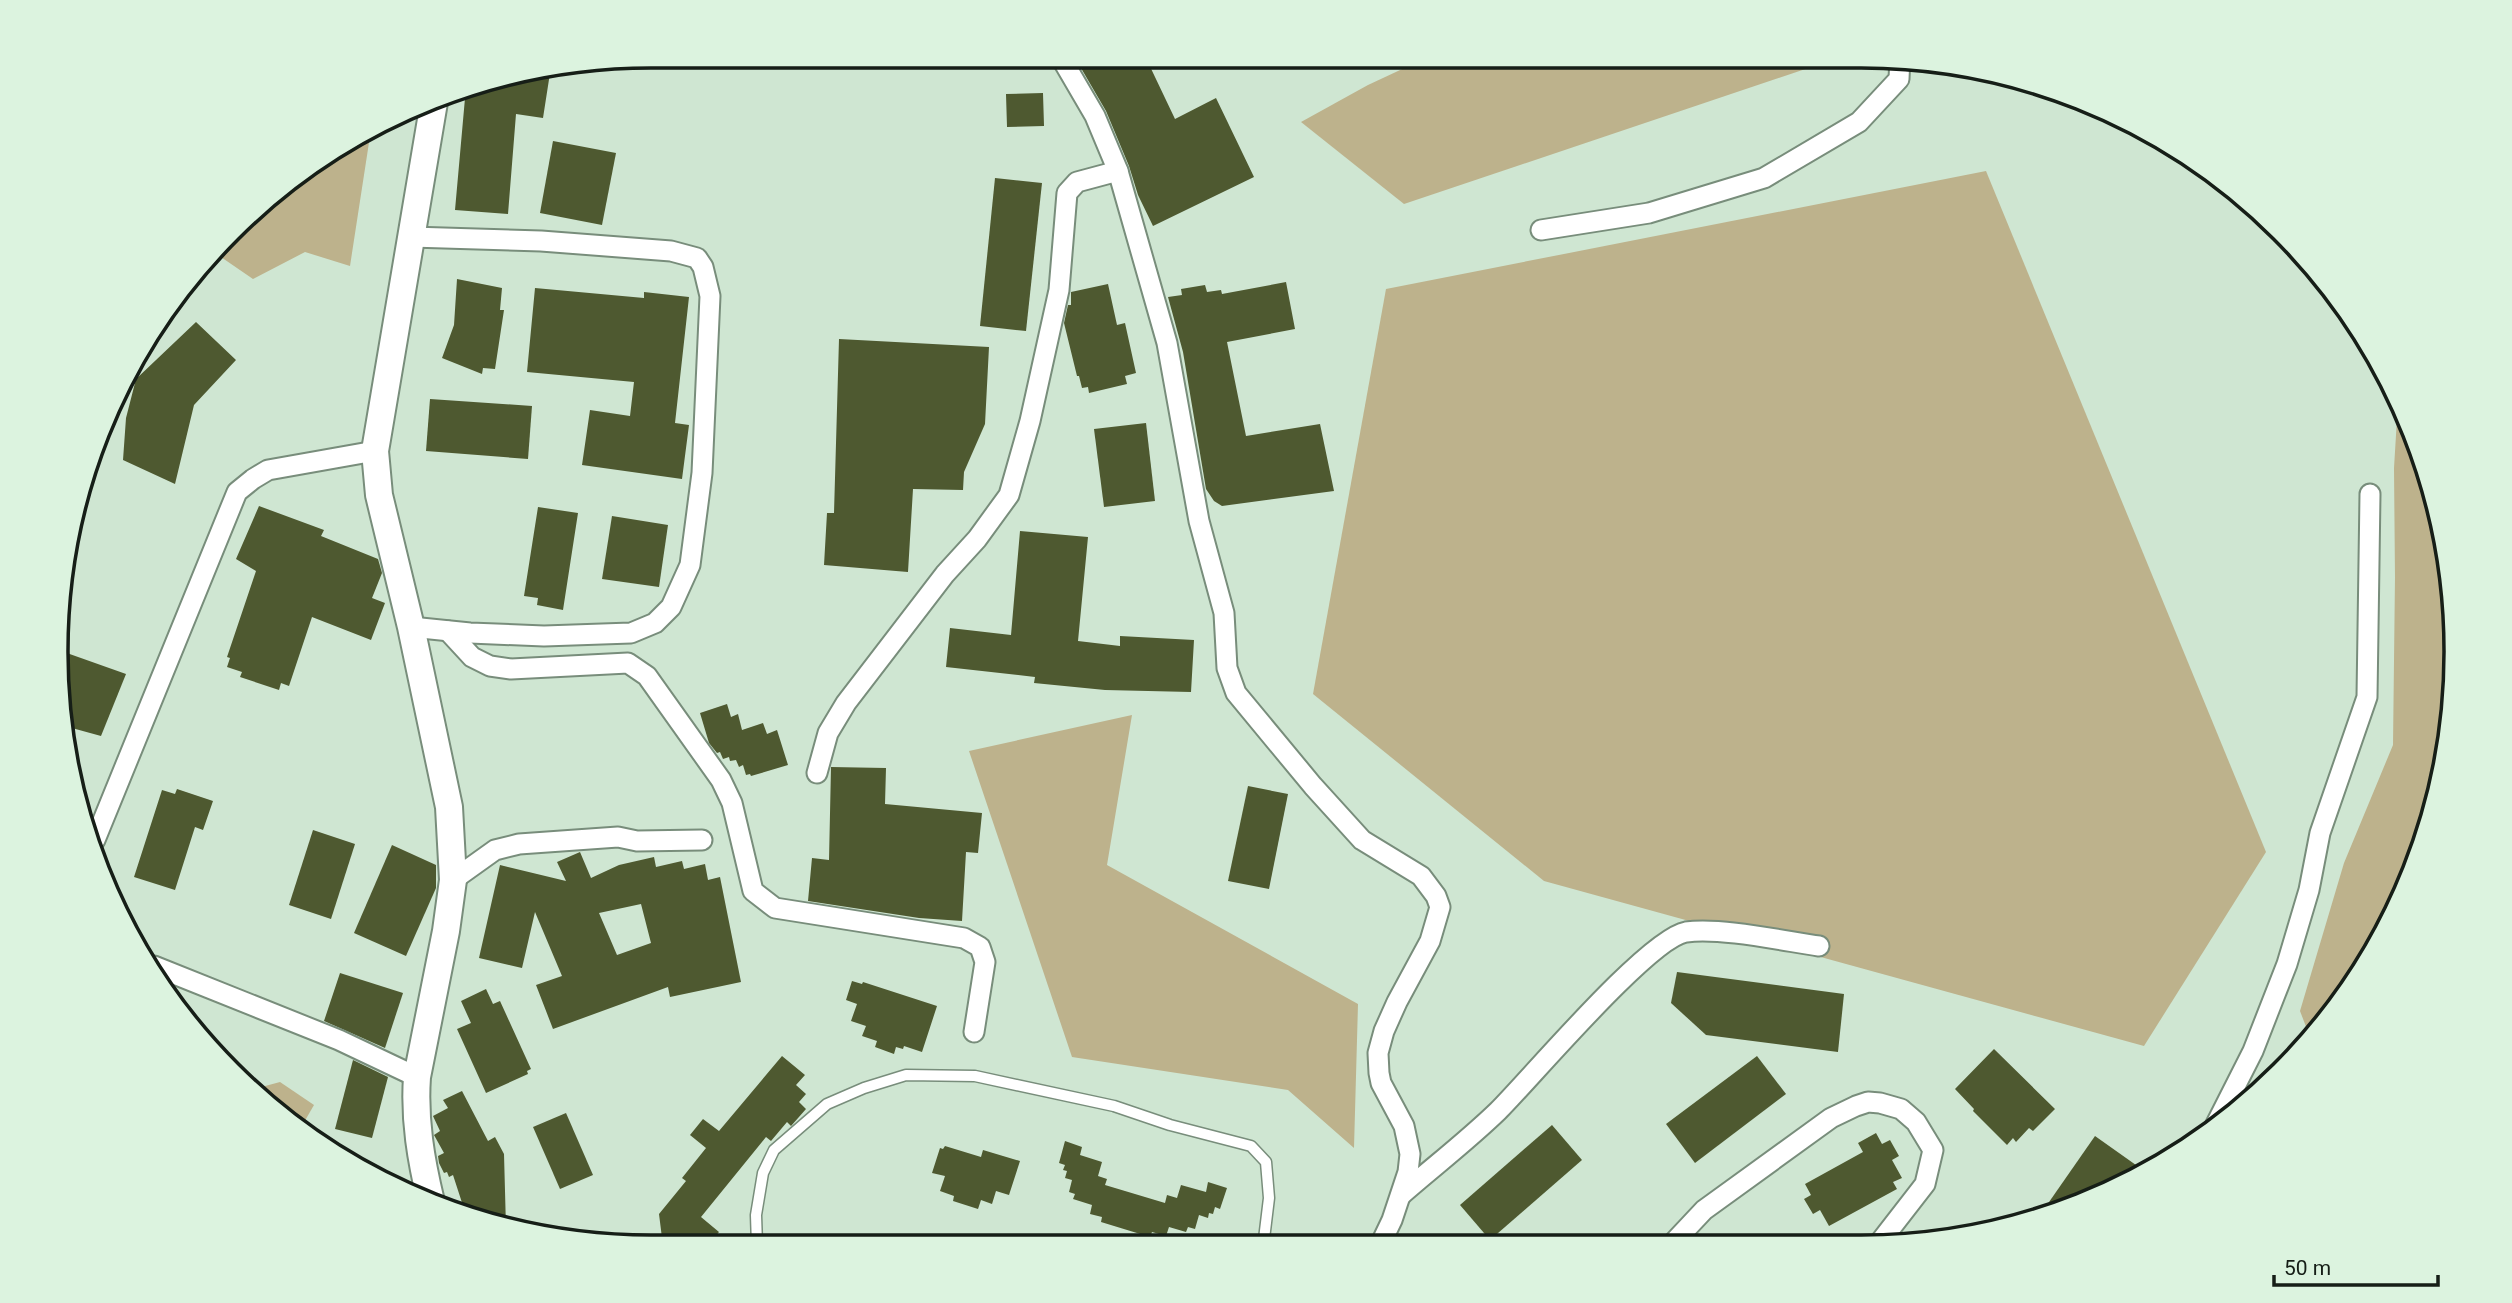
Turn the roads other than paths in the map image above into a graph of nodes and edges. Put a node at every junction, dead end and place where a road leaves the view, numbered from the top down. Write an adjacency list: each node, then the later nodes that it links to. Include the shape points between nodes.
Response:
1 (1067, 68): 4 (street, via 1095,116)
2 (1899, 69): 5 (street, via 1899,79 1859,122 1763,178 1649,213)
3 (431, 112): 6 (street)
4 (1118, 171): 11 (street, via 1077,182 1067,193 1059,290 1009,495 846,703 828,733); 21 (street, via 1167,343 1199,521 1224,613 1227,668 1236,694 1362,840 1421,876 1440,907 1430,941 1397,1002 1378,1053 1381,1083 1398,1112 1410,1154)
5 (1541, 230)
6 (411, 237): 7 (street); 10 (street, via 671,251 697,258 704,267 710,296 702,472 690,565 671,607 655,623 631,633 544,636)
7 (375, 451): 9 (street, via 379,495); 12 (street, via 268,470 237,492)
8 (2370, 494): 19 (street, via 2367,697 2320,833 2287,964 2253,1051)
9 (411, 627): 10 (street); 14 (street, via 449,807)
10 (448, 631): 17 (street, via 472,657 490,666 628,663 647,676 722,780 753,891 775,908 964,937 979,947 985,962)
11 (817, 774)
12 (97, 834)
13 (702, 840): 14 (street, via 618,837 519,844 495,850)
14 (453, 880): 18 (street)
15 (1819, 946): 21 (street, via 1685,932 1660,946 1497,1112)
16 (163, 969): 18 (street, via 289,1018)
17 (974, 1032)
18 (417, 1077): 20 (street, via 421,1160)
19 (2225, 1107)
20 (428, 1190)
21 (1400, 1196): 25 (street)
22 (1886, 1234): 26 (street, via 1925,1184 1933,1150 1908,1114 1868,1102 1831,1118 1704,1210)
23 (757, 1235): 24 (lane, via 764,1173 775,1150 827,1104 906,1075 975,1076 1114,1106 1251,1146 1266,1163 1269,1198)
24 (1264, 1235)
25 (1385, 1235)
26 (1681, 1235)

